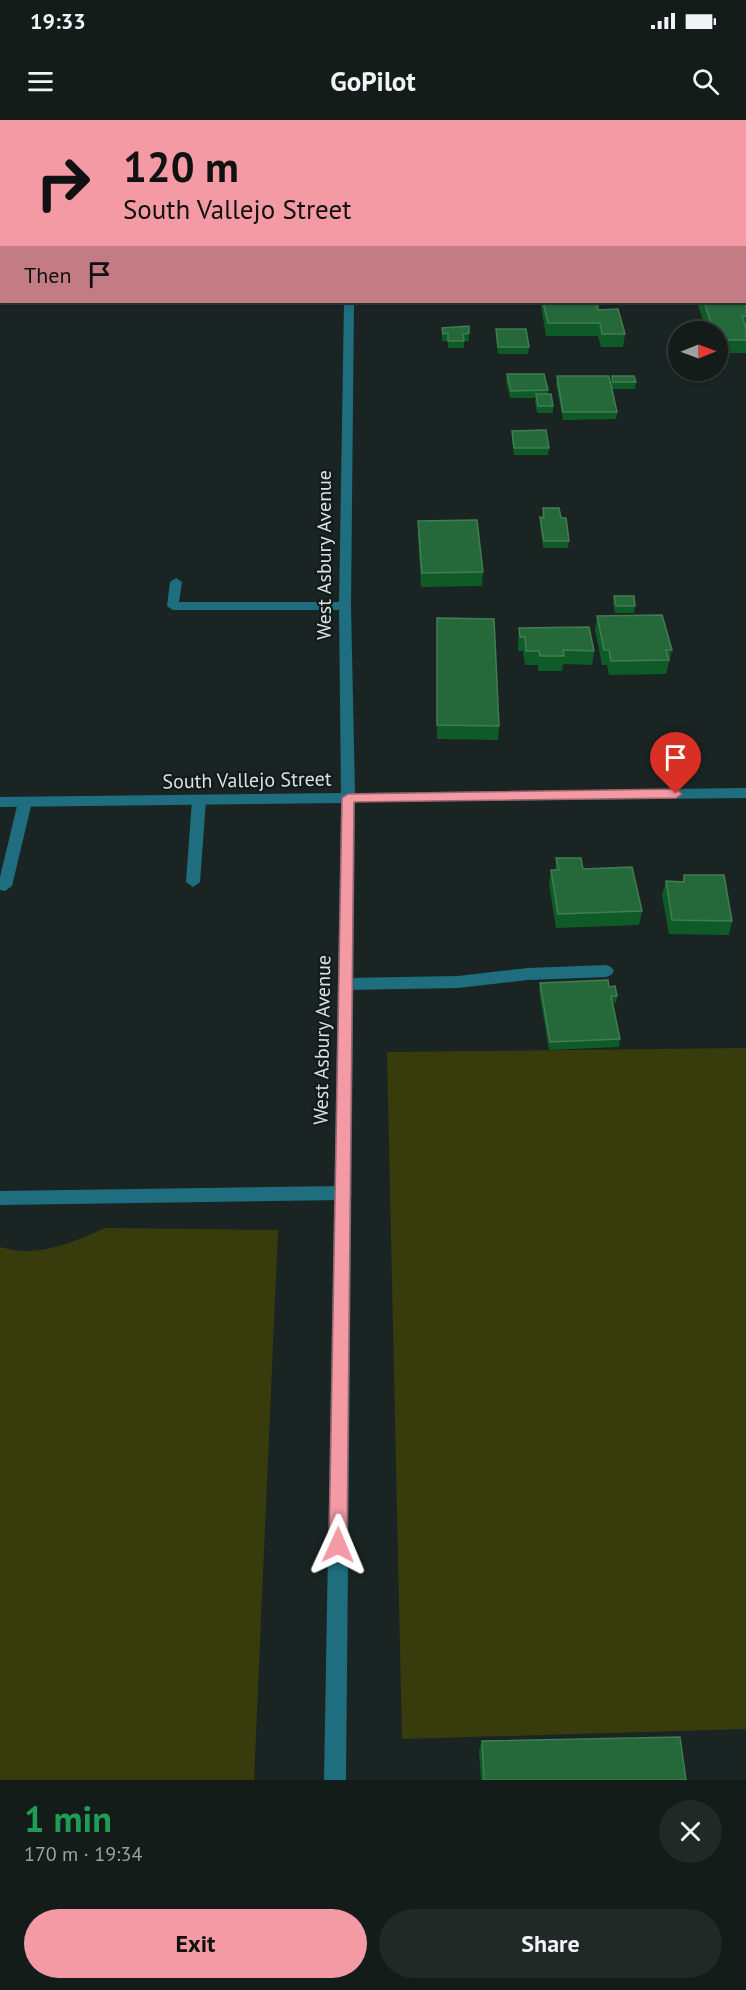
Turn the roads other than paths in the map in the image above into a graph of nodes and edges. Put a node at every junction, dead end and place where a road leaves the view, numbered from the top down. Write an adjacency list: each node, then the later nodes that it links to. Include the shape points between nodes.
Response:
1 (349, 303): 3 (street, West Asbury Avenue)
2 (176, 582): 3 (street, via 173,606)
3 (345, 606): 5 (street, West Asbury Avenue)
4 (746, 793): 5 (street, South Vallejo Street)
5 (348, 798): 6 (street, South Vallejo Street); 12 (street, West Asbury Avenue)
6 (199, 800): 8 (street, South Vallejo Street); 9 (street)
7 (0, 802): 8 (street, South Vallejo Street)
8 (25, 802): 10 (street)
9 (193, 882)
10 (5, 886)
11 (606, 971): 12 (street, via 458,982)
12 (346, 984): 13 (street, West Asbury Avenue)
13 (343, 1193): 14 (street); 15 (street, West Asbury Avenue)
14 (0, 1197)
15 (335, 1780)

